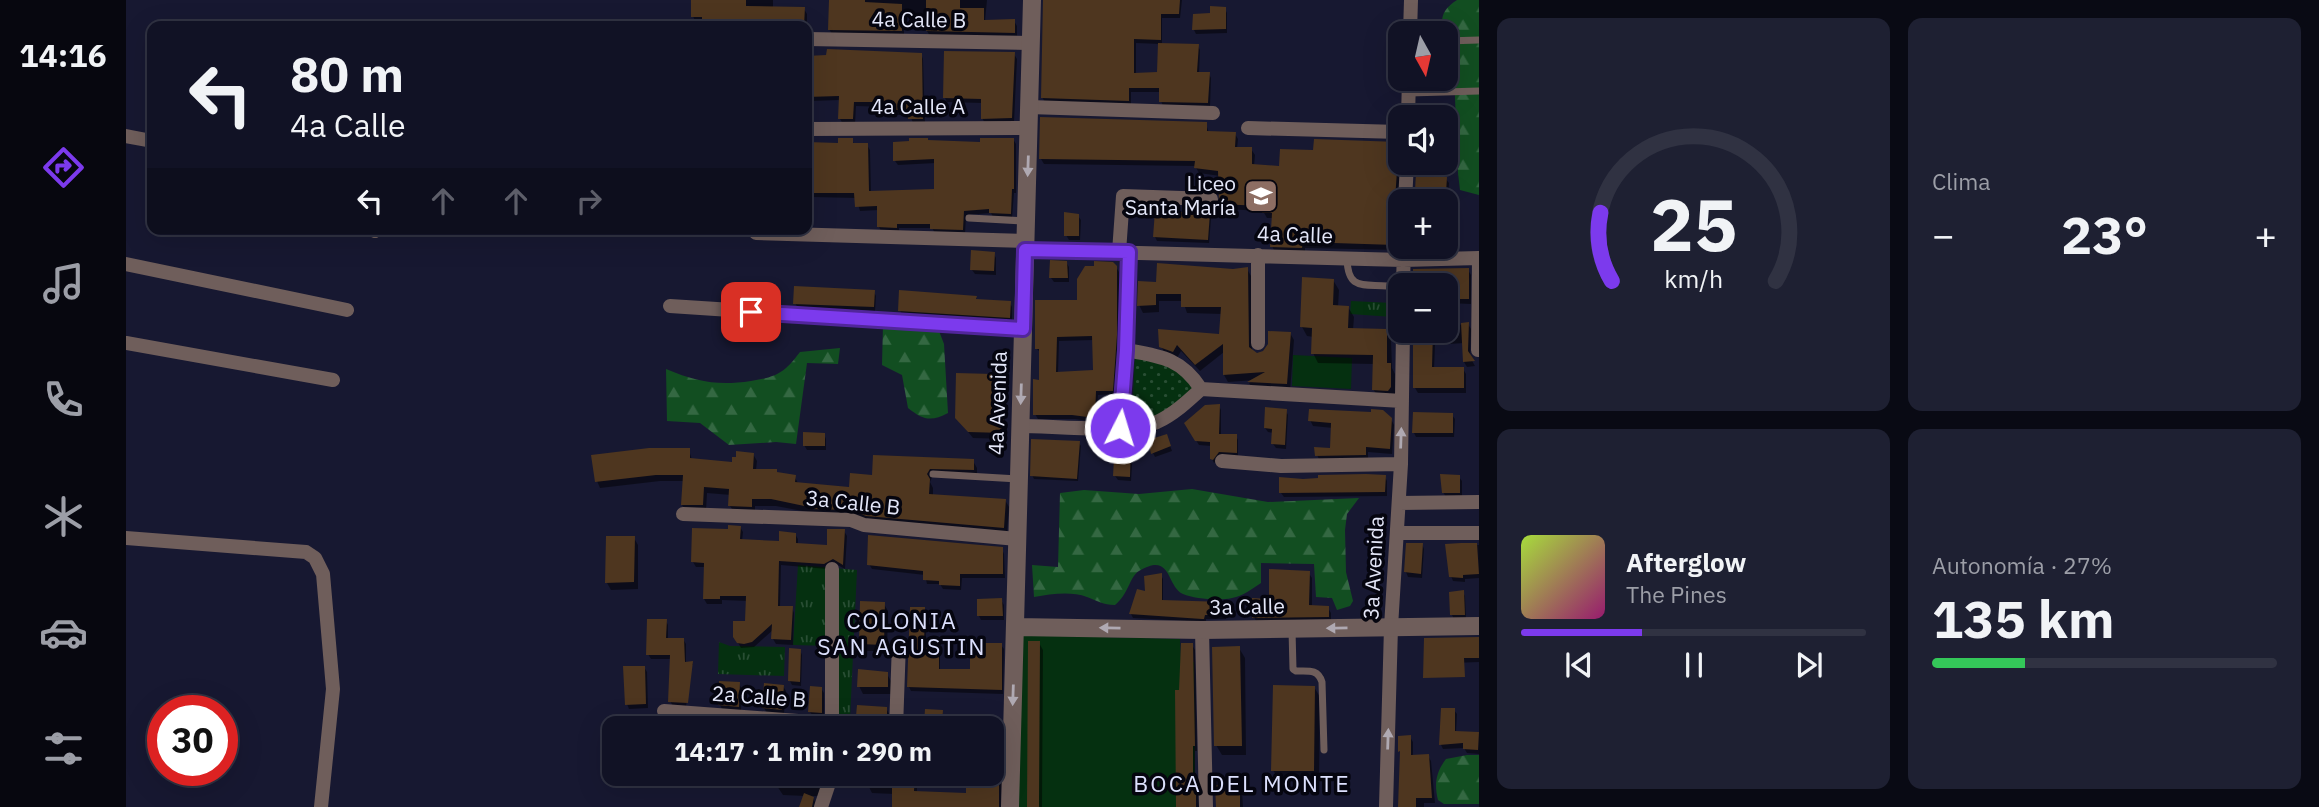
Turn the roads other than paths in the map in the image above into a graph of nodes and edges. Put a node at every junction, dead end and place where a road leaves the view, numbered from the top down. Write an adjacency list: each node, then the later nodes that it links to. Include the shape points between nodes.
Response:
1 (1032, 0): 7 (street, 4a Avenida)
2 (1410, 0): 3 (street)
3 (1410, 21)
4 (812, 39): 7 (street, 4a Calle B)
5 (1479, 40): 6 (lane)
6 (1458, 41)
7 (1031, 43): 10 (street, 4a Avenida)
8 (1458, 90): 9 (lane)
9 (1479, 91)
10 (1029, 107): 11 (street); 12 (street, 4a Avenida)
11 (1213, 113)
12 (1029, 128): 14 (street, 4a Calle A); 20 (street, 4a Avenida, one-way to 20)
13 (1248, 128): 15 (street)
14 (812, 129)
15 (1388, 132)
16 (126, 136): 17 (street)
17 (147, 140)
18 (1211, 199): 23 (street, via 1123,196)
19 (969, 218): 20 (lane)
20 (1026, 221): 22 (street, 4a Avenida)
21 (801, 235): 22 (street, 4a Calle)
22 (1026, 245): 23 (street, 4a Calle); 33 (street, 4a Avenida)
23 (1124, 252): 25 (street, 4a Calle); 37 (street)
24 (1388, 254): 27 (street, 4a Calle)
25 (1258, 255): 27 (street, 4a Calle); 35 (street)
26 (1458, 257): 28 (street, 4a Calle)
27 (1347, 258): 30 (lane, via 1352,281)
28 (1479, 258): 38 (street)
29 (126, 264): 32 (street)
30 (1387, 286)
31 (670, 306): 33 (street)
32 (346, 310)
33 (1023, 329): 42 (street, 4a Avenida, one-way to 42)
34 (126, 343): 39 (street)
35 (1258, 343)
36 (1403, 343): 41 (street, 3a Avenida)
37 (1126, 350): 40 (street, via 1169,359); 43 (street)
38 (1478, 350)
39 (333, 380)
40 (1201, 389): 41 (street); 43 (street, via 1160,421)
41 (1402, 401): 45 (street, 3a Avenida, one-way to 41)
42 (1020, 426): 43 (street); 47 (street, 4a Avenida)
43 (1120, 428)
44 (1223, 461): 45 (street, via 1281,466)
45 (1401, 464): 49 (street, 3a Avenida)
46 (933, 474): 47 (lane)
47 (1019, 479): 54 (street, 4a Avenida)
48 (1479, 502): 49 (street)
49 (1399, 503): 51 (street, 3a Avenida)
50 (683, 514): 54 (street, 3a Calle B, via 851,520 864,526)
51 (1397, 533): 52 (street); 58 (street, 3a Avenida)
52 (1479, 533)
53 (126, 538): 70 (street, via 306,552 315,558 323,574 333,689)
54 (1017, 539): 57 (street, 4a Avenida)
55 (832, 569): 64 (street)
56 (1479, 626): 58 (street, 3a Calle)
57 (1015, 627): 60 (street, 3a Calle, one-way to 57); 67 (street, 4a Avenida, one-way to 67)
58 (1391, 627): 59 (street, 3a Calle, one-way to 59); 74 (street, 3a Avenida, one-way to 58)
59 (1292, 629): 60 (street, 3a Calle); 68 (lane, via 1293,669 1315,671 1322,682)
60 (1202, 630): 73 (street)
61 (899, 643): 65 (street)
62 (664, 711): 63 (street, 2a Calle B)
63 (734, 716)
64 (832, 716)
65 (895, 716)
66 (1004, 737): 67 (street)
67 (1012, 737): 72 (street, 4a Avenida)
68 (1324, 750)
69 (828, 786): 71 (street)
70 (321, 807)
71 (821, 807)
72 (1010, 807)
73 (1206, 807)
74 (1386, 807)

